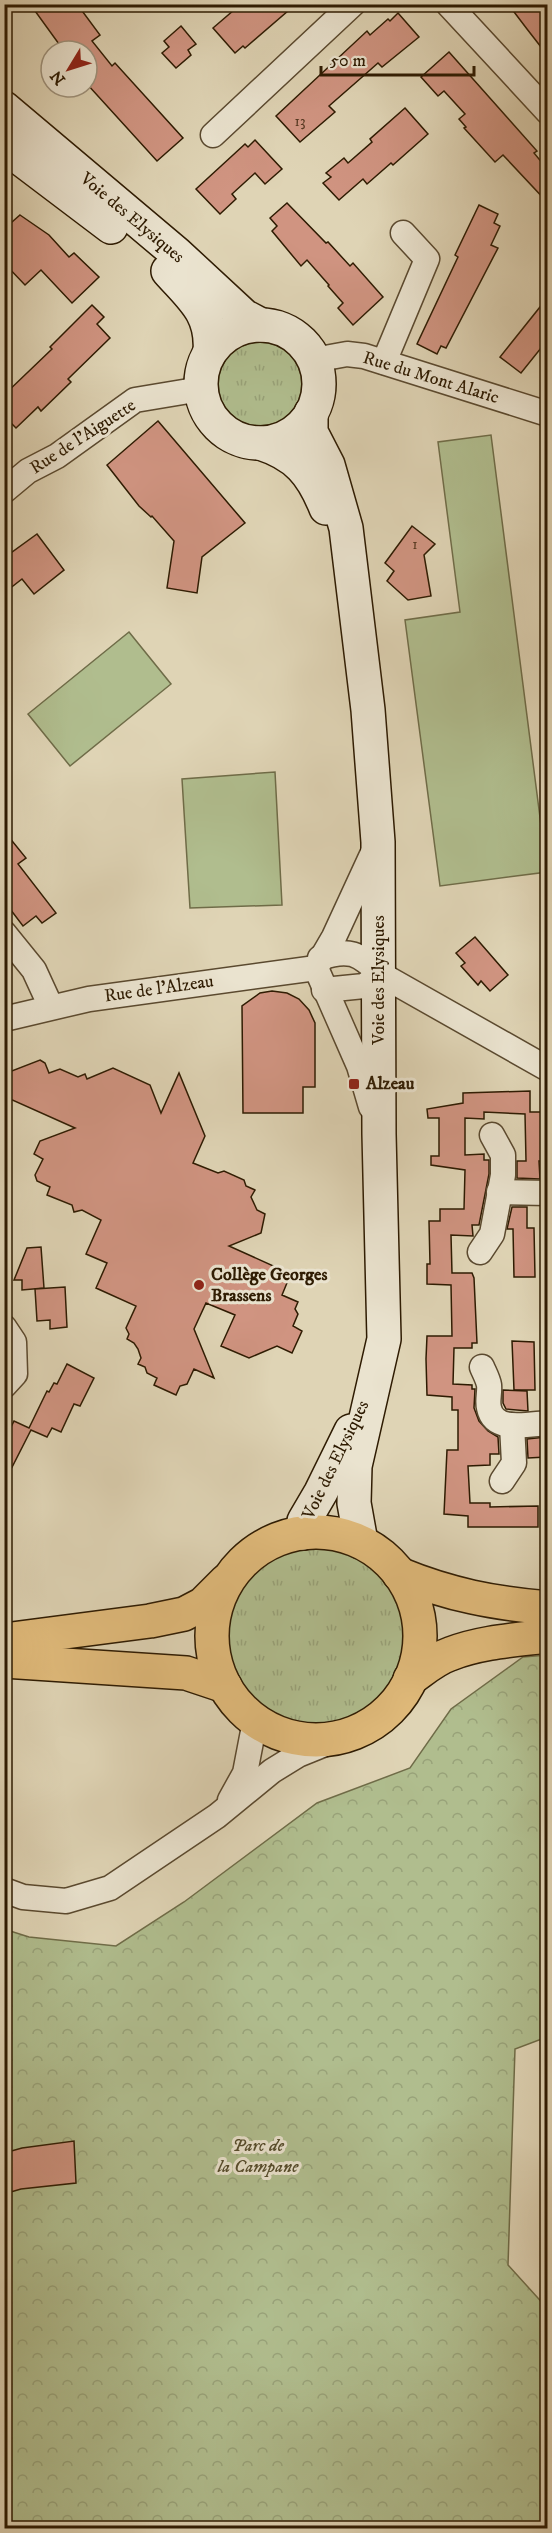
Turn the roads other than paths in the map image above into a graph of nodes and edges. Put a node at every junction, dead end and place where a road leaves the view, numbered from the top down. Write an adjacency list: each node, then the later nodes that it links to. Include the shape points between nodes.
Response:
1 (353, 4): 5 (street)
2 (448, 4): 3 (street)
3 (543, 98)
4 (4, 108): 8 (street, Voie des Elysiques, via 176,253 244,316)
5 (213, 135)
6 (4, 146): 9 (street, Voie des Elysiques, via 168,271 204,314 211,335)
7 (403, 233): 11 (street, via 427,259)
8 (261, 325): 9 (street, via 237,329); 10 (street, via 292,334)
9 (210, 352): 12 (street, via 203,368)
10 (314, 360): 11 (street, Rue du Mont Alaric, via 347,354); 14 (street, via 318,388)
11 (384, 362): 13 (street, Rue du Mont Alaric)
12 (201, 389): 15 (street, via 208,411 225,432); 16 (street, Rue de l'Aiguette, via 135,400)
13 (547, 412)
14 (311, 413): 15 (street, via 290,435); 17 (street, Voie des Elysiques, via 311,432 337,489)
15 (260, 443): 17 (street, Voie des Elysiques, via 282,450 309,476 321,495)
16 (4, 491)
17 (350, 571): 18 (street, Voie des Elysiques, via 368,710)
18 (378, 842): 20 (street); 21 (street, Voie des Elysiques)
19 (4, 933): 23 (street, via 34,970)
20 (318, 963): 21 (street, Rue de l'Alzeau, via 346,952 364,959); 22 (street); 23 (street, Rue de l'Alzeau)
21 (380, 974): 22 (street, via 364,986); 25 (street, Rue de l'Alzeau); 26 (street, Voie des Elysiques)
22 (324, 990): 26 (street, via 359,1066)
23 (51, 1007): 24 (street, Rue de l'Alzeau)
24 (4, 1019)
25 (548, 1069)
26 (379, 1134): 34 (street, Voie des Elysiques, via 384,1339)
27 (492, 1135): 28 (street, via 503,1155)
28 (499, 1192): 29 (street); 30 (street, via 492,1234)
29 (548, 1193)
30 (480, 1252)
31 (4, 1327): 33 (street, via 14,1342 15,1374)
32 (482, 1367): 36 (street, via 489,1383 491,1416)
33 (4, 1386)
34 (371, 1388): 38 (street, Voie des Elysiques, via 304,1521); 39 (street, Voie des Elysiques, via 356,1466 354,1503)
35 (548, 1423): 36 (street)
36 (512, 1425): 37 (street, via 514,1463)
37 (502, 1481)
38 (303, 1533): 39 (main road, via 333,1533); 41 (main road, via 261,1548)
39 (361, 1542): 40 (main road)
40 (399, 1574): 42 (main road, via 457,1595); 46 (main road, via 418,1614 419,1650)
41 (229, 1578): 44 (main road, via 204,1604 184,1614); 47 (main road, via 219,1597 212,1634 212,1648)
42 (548, 1608)
43 (548, 1636): 46 (main road, via 493,1642 449,1654)
44 (4, 1640)
45 (4, 1661): 47 (main road, via 177,1672)
46 (410, 1679): 49 (main road, via 399,1700 384,1716)
47 (225, 1686): 48 (main road)
48 (255, 1721): 49 (main road, via 291,1737); 50 (street, via 245,1773)
49 (340, 1738): 50 (street, via 272,1770)
50 (218, 1816): 51 (street, via 110,1888 66,1901 23,1897)
51 (4, 1890)

